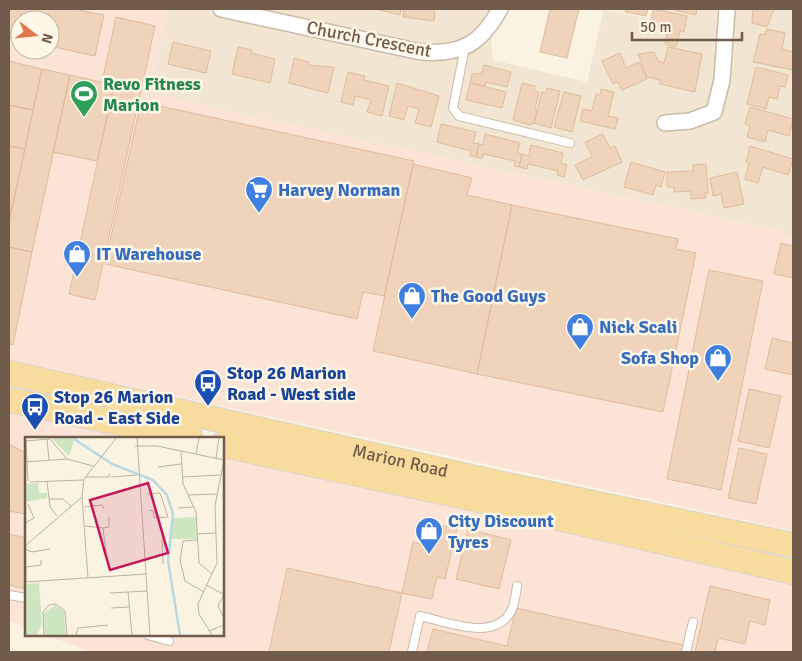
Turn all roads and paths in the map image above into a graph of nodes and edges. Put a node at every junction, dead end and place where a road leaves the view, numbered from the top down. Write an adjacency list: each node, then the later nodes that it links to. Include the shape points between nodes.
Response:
1 (220, 9): 4 (street, Church Crescent, via 421,52 442,54)
2 (500, 9): 4 (street, Church Crescent, via 489,29)
3 (727, 9): 5 (street, via 722,80 714,112 690,120)
4 (465, 47): 6 (lane, via 453,108 459,116)
5 (665, 123)
6 (570, 143)
7 (9, 373): 11 (main road, Marion Road)
8 (9, 400): 9 (main road)
9 (186, 437)
10 (224, 445): 12 (main road, Marion Road)
11 (793, 545)
12 (793, 572)
13 (518, 586): 19 (lane, via 512,609 495,627 484,630 420,616)
14 (9, 595): 15 (lane)
15 (25, 598)
16 (693, 622): 20 (lane)
17 (152, 636): 18 (lane)
18 (169, 641)
19 (412, 652)
20 (686, 652)

